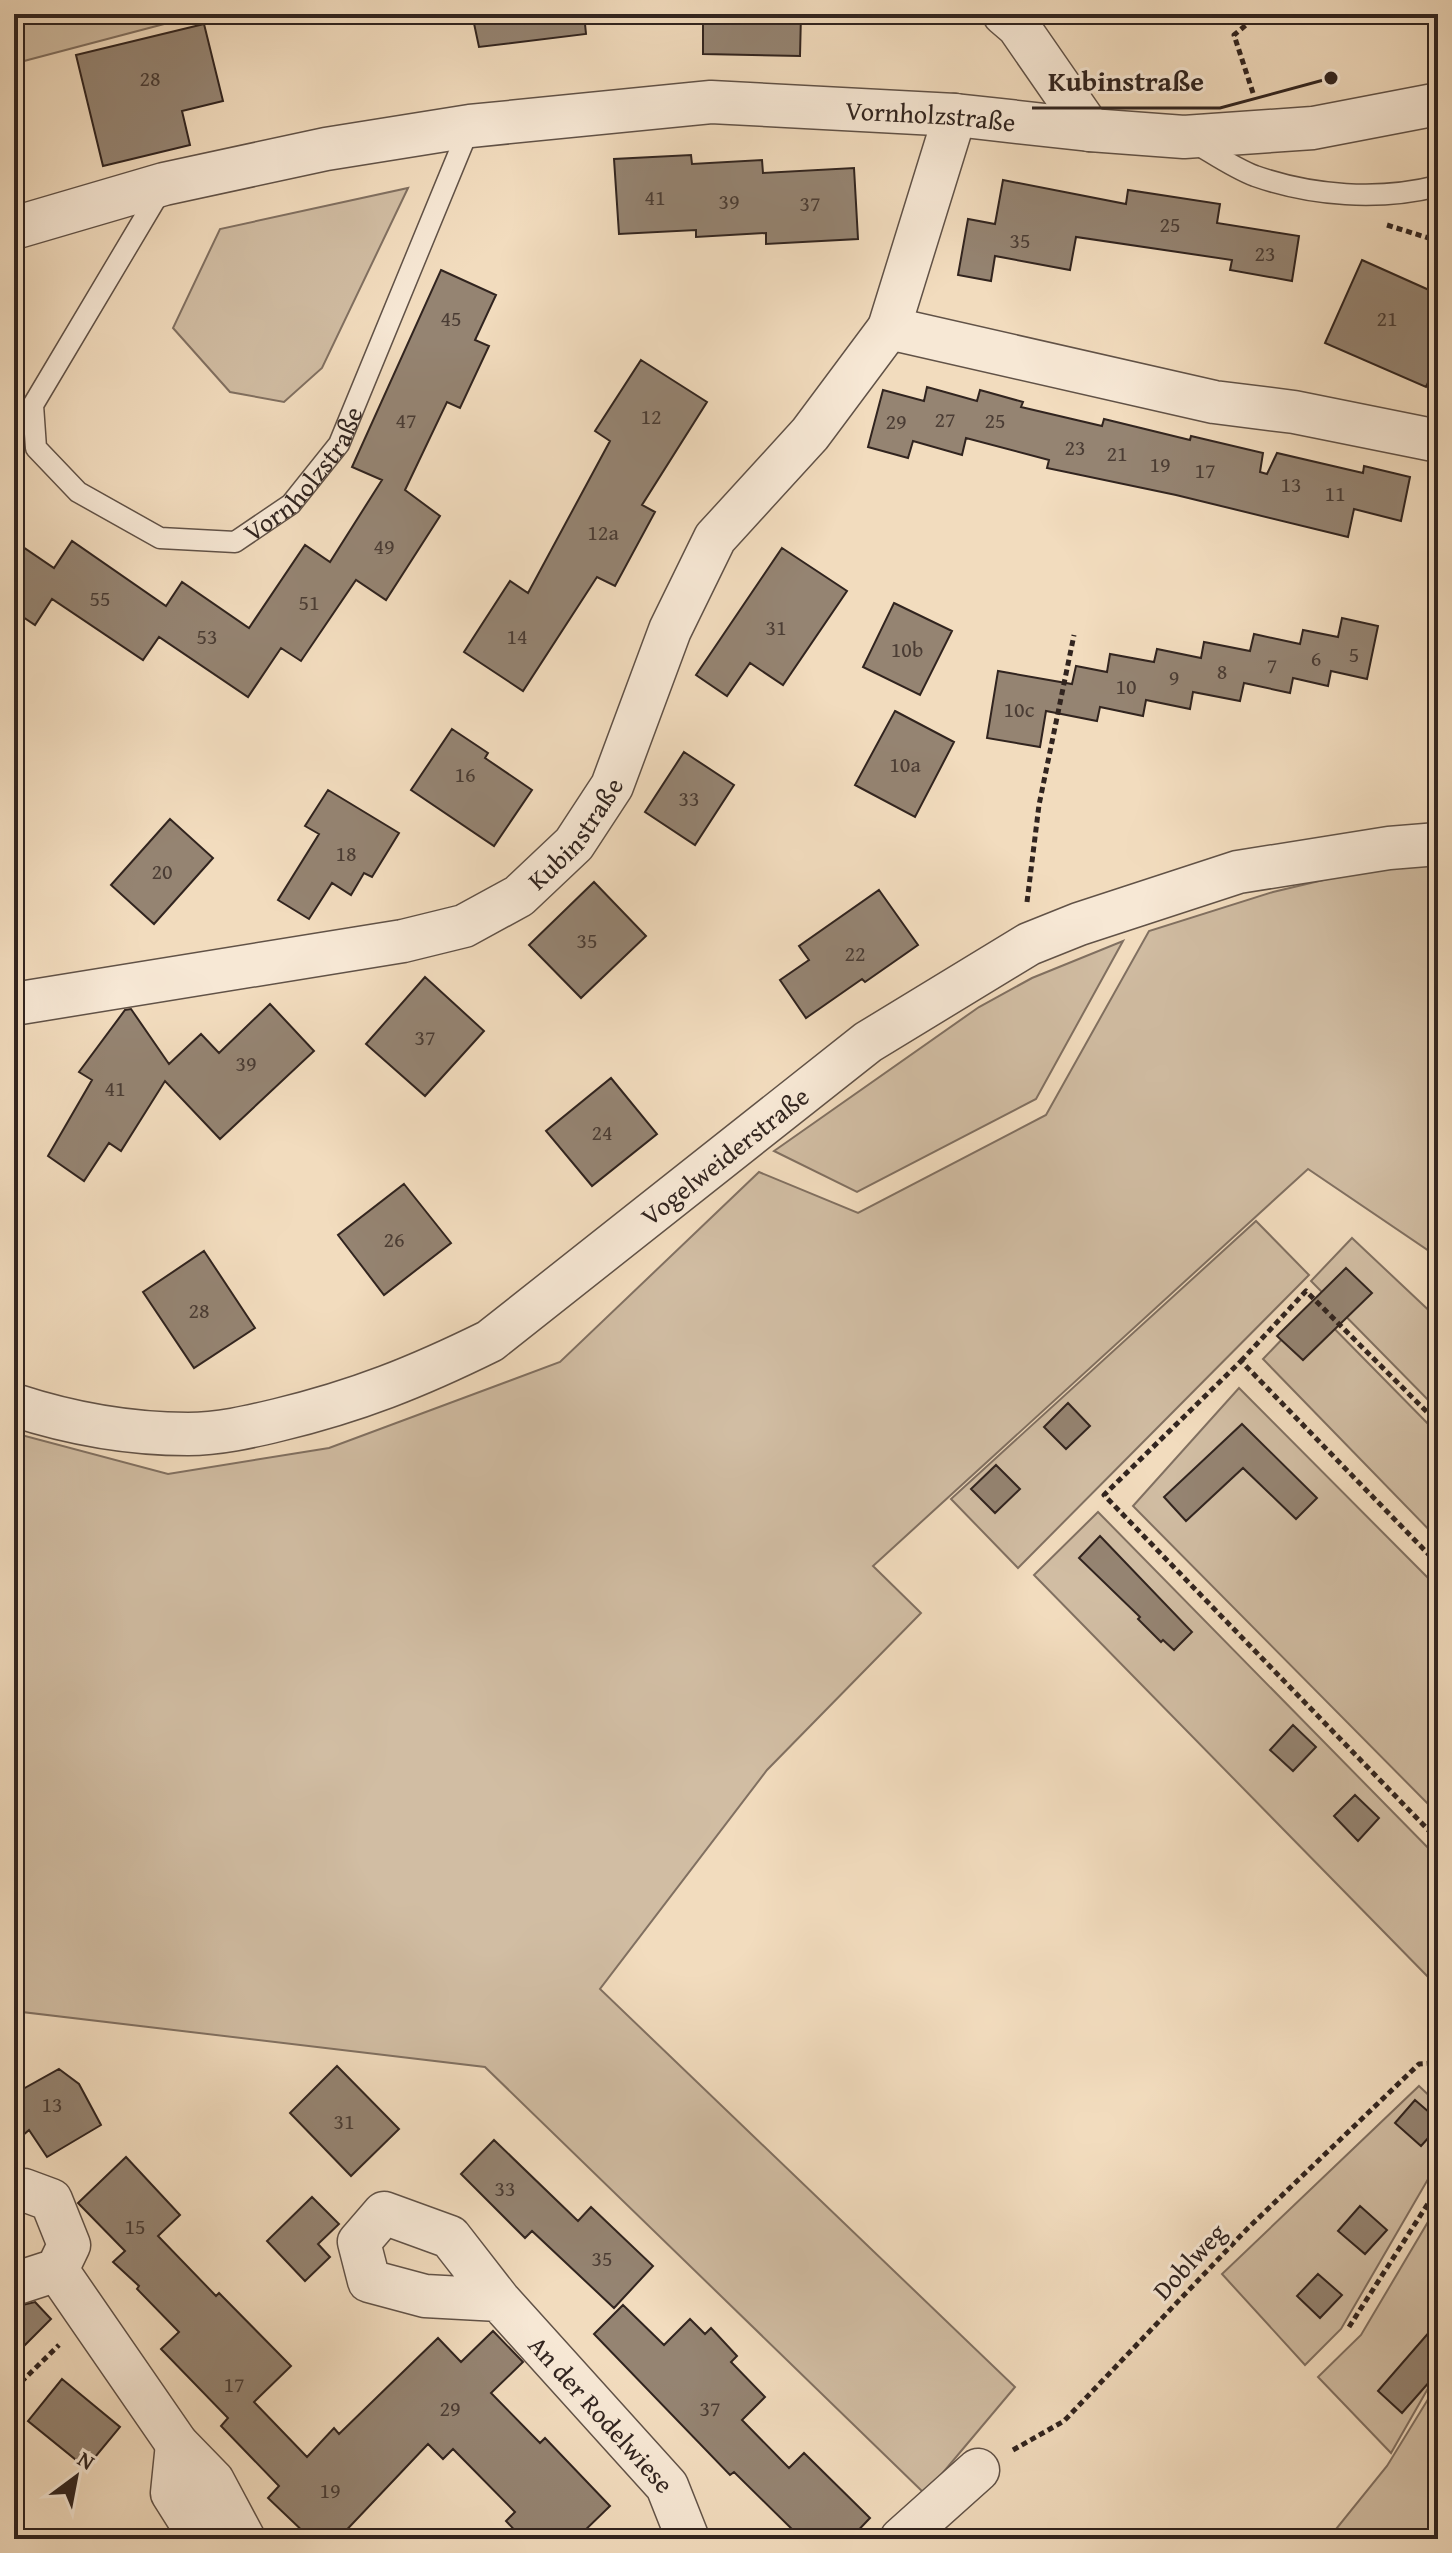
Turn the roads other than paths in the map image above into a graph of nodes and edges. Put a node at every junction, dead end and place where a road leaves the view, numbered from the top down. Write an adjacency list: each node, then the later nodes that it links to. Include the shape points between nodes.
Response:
1 (1004, 14): 5 (street, via 1018,26)
2 (1438, 104): 6 (street, Vornholzstraße, via 1313,128)
3 (955, 115): 4 (street, Vornholzstraße, via 711,102); 5 (street, Vornholzstraße); 10 (street, Kubinstraße)
4 (470, 126): 7 (street, Vornholzstraße, via 326,149); 7 (lane, Vornholzstraße, via 339,444 291,504 235,542 160,538 78,492 36,448 33,405)
5 (1090, 130): 6 (street, Vornholzstraße)
6 (1184, 137): 8 (lane, via 1254,175 1336,195)
7 (164, 184): 9 (street, Vornholzstraße)
8 (1438, 186)
9 (14, 228)
10 (889, 328): 11 (street, via 1214,402); 13 (street, Kubinstraße, via 810,434 715,538 670,630 612,786 574,844 519,896 464,926 403,941)
11 (1438, 441)
12 (1438, 844): 14 (street, Vogelweiderstraße, via 1238,872 1029,944 868,1042 490,1341 421,1375 340,1405 236,1430 190,1435 130,1431)
13 (14, 1004)
14 (14, 1405)
15 (14, 2193): 16 (street, via 24,2190 51,2200 69,2245)
16 (57, 2270): 17 (street); 19 (street)
17 (14, 2284)
18 (499, 2300): 23 (street, An der Rodelwiese, via 667,2486)
19 (177, 2444): 21 (street, via 172,2493); 22 (street, via 213,2481)
20 (978, 2470): 24 (street)
21 (201, 2539)
22 (244, 2539)
23 (688, 2539)
24 (901, 2539)

